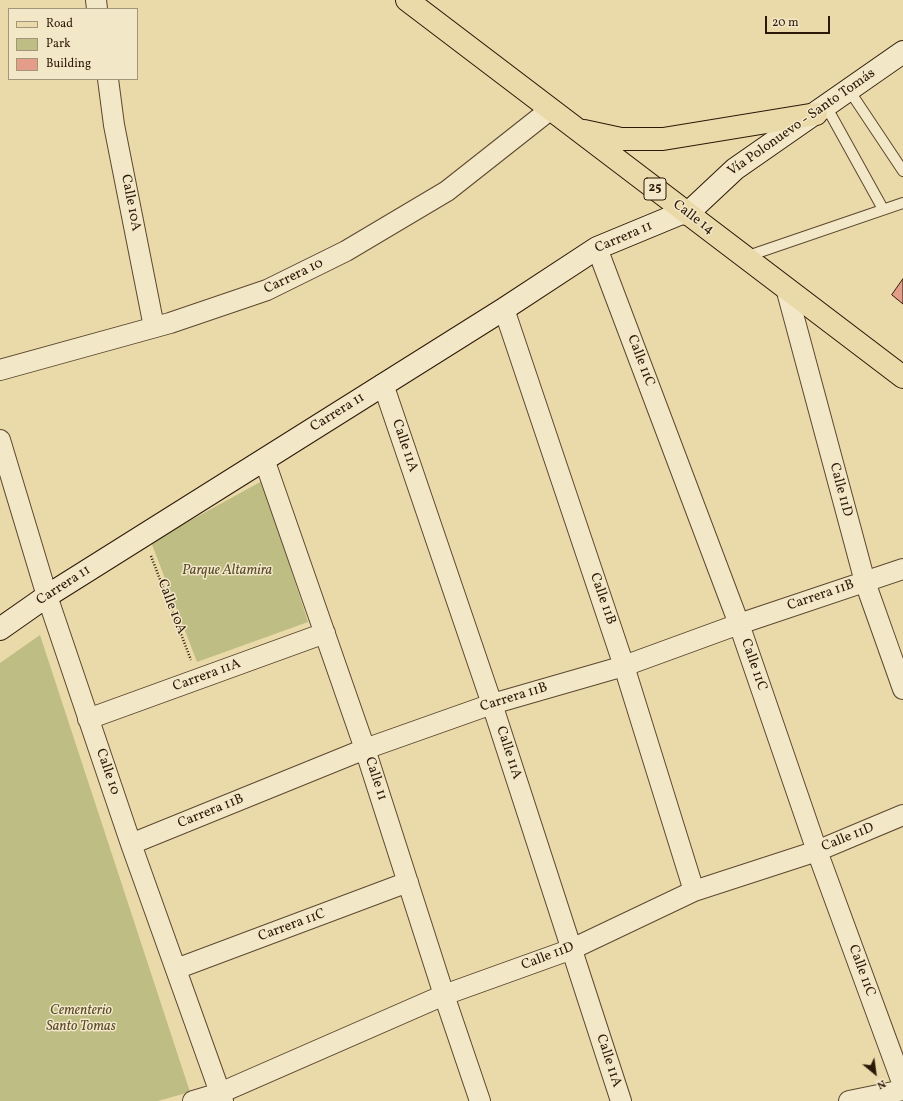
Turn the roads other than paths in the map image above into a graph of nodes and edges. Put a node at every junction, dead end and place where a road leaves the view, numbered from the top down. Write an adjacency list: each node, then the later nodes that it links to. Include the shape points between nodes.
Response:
1 (407, 0): 5 (main road, Calle 14 / 25)
2 (903, 52): 4 (main road, Vía Polonuevo - Santo Tomás)
3 (108, 80): 16 (street, Calle 10A, via 114,125)
4 (849, 90): 6 (main road, Vía Polonuevo - Santo Tomás); 8 (lane)
5 (551, 109): 7 (main road, Calle 14 / 25); 16 (street, Carrera 10, via 447,191 346,251 267,290)
6 (821, 110): 7 (main road, via 656,139 621,139); 10 (lane); 11 (main road, Vía Polonuevo - Santo Tomás, via 735,169)
7 (576, 128): 11 (main road, Calle 14 / 25)
8 (903, 171)
9 (903, 203): 10 (lane)
10 (884, 210): 13 (lane)
11 (686, 213): 12 (main road, Carrera 11); 13 (main road, Calle 14 / 25)
12 (597, 248): 15 (main road, Carrera 11); 25 (street, Calle 11C)
13 (745, 257): 14 (main road, Calle 14 / 25)
14 (786, 288): 18 (main road, Calle 14 / 25); 23 (street, Calle 11D)
15 (504, 309): 19 (main road, Carrera 11); 28 (street, Calle 11B)
16 (154, 328): 17 (street, Carrera 10)
17 (0, 370)
18 (903, 378)
19 (383, 384): 21 (main road, Carrera 11); 30 (street, Calle 11A)
20 (0, 440): 24 (street, Calle 10)
21 (264, 459): 24 (main road, Carrera 11); 27 (street, Calle 11)
22 (903, 569): 23 (street, Carrera 11B)
23 (865, 582): 25 (street, Carrera 11B); 29 (street, Calle 11D)
24 (47, 596): 26 (main road, Carrera 11); 31 (street, Calle 10)
25 (739, 624): 28 (street, Carrera 11B); 35 (street, Calle 11C)
26 (0, 629)
27 (325, 633): 31 (street, Carrera 11A); 32 (street, Calle 11)
28 (624, 666): 30 (street, Carrera 11B); 37 (street, Calle 11B)
29 (903, 689)
30 (492, 704): 32 (street, Carrera 11B); 38 (street, Calle 11A)
31 (88, 719): 34 (street, Calle 10)
32 (365, 748): 34 (street, Carrera 11B); 36 (street, Calle 11)
33 (903, 815): 35 (street, Calle 11D)
34 (131, 844): 39 (street, Calle 10)
35 (817, 850): 37 (street, Calle 11D); 41 (street, Calle 11C)
36 (408, 882): 39 (street, Carrera 11C); 40 (street, Calle 11)
37 (694, 891): 38 (street, Calle 11D)
38 (572, 948): 40 (street, Calle 11D); 46 (street, Calle 11A)
39 (176, 969): 43 (street, Calle 10)
40 (444, 995): 43 (street, Calle 11D); 45 (street, Calle 11)
41 (903, 1085)
42 (903, 1090): 47 (street)
43 (222, 1097): 44 (street, Calle 11D)
44 (193, 1101)
45 (480, 1101)
46 (621, 1101)
47 (849, 1101)

